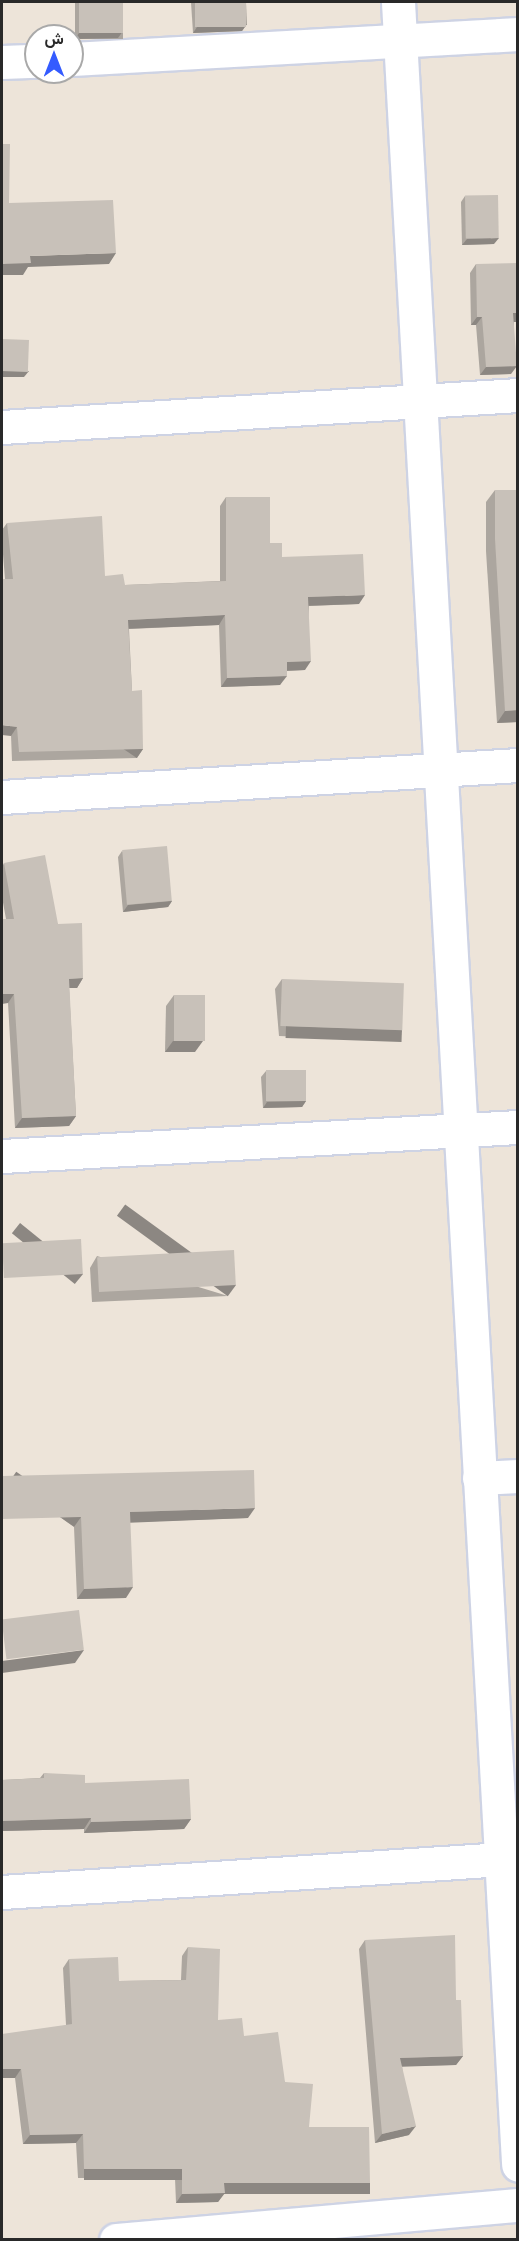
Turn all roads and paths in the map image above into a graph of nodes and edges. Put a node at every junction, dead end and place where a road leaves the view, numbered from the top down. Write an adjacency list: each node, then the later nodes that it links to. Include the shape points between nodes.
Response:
1 (398, 2): 3 (street)
2 (518, 34): 3 (street)
3 (400, 43): 4 (street); 8 (street)
4 (84, 58)
5 (24, 61): 6 (street)
6 (2, 62)
7 (518, 395): 8 (street)
8 (420, 399): 9 (street); 11 (street)
9 (2, 427)
10 (518, 765): 11 (street)
11 (441, 771): 12 (street); 14 (street)
12 (2, 797)
13 (518, 1128): 14 (street)
14 (460, 1132): 15 (street); 17 (street)
15 (2, 1156)
16 (518, 1476): 17 (street)
17 (479, 1478): 18 (street)
18 (509, 1859): 19 (street); 20 (street)
19 (2, 1892)
20 (518, 2165)
21 (518, 2205): 22 (street)
22 (116, 2240)

